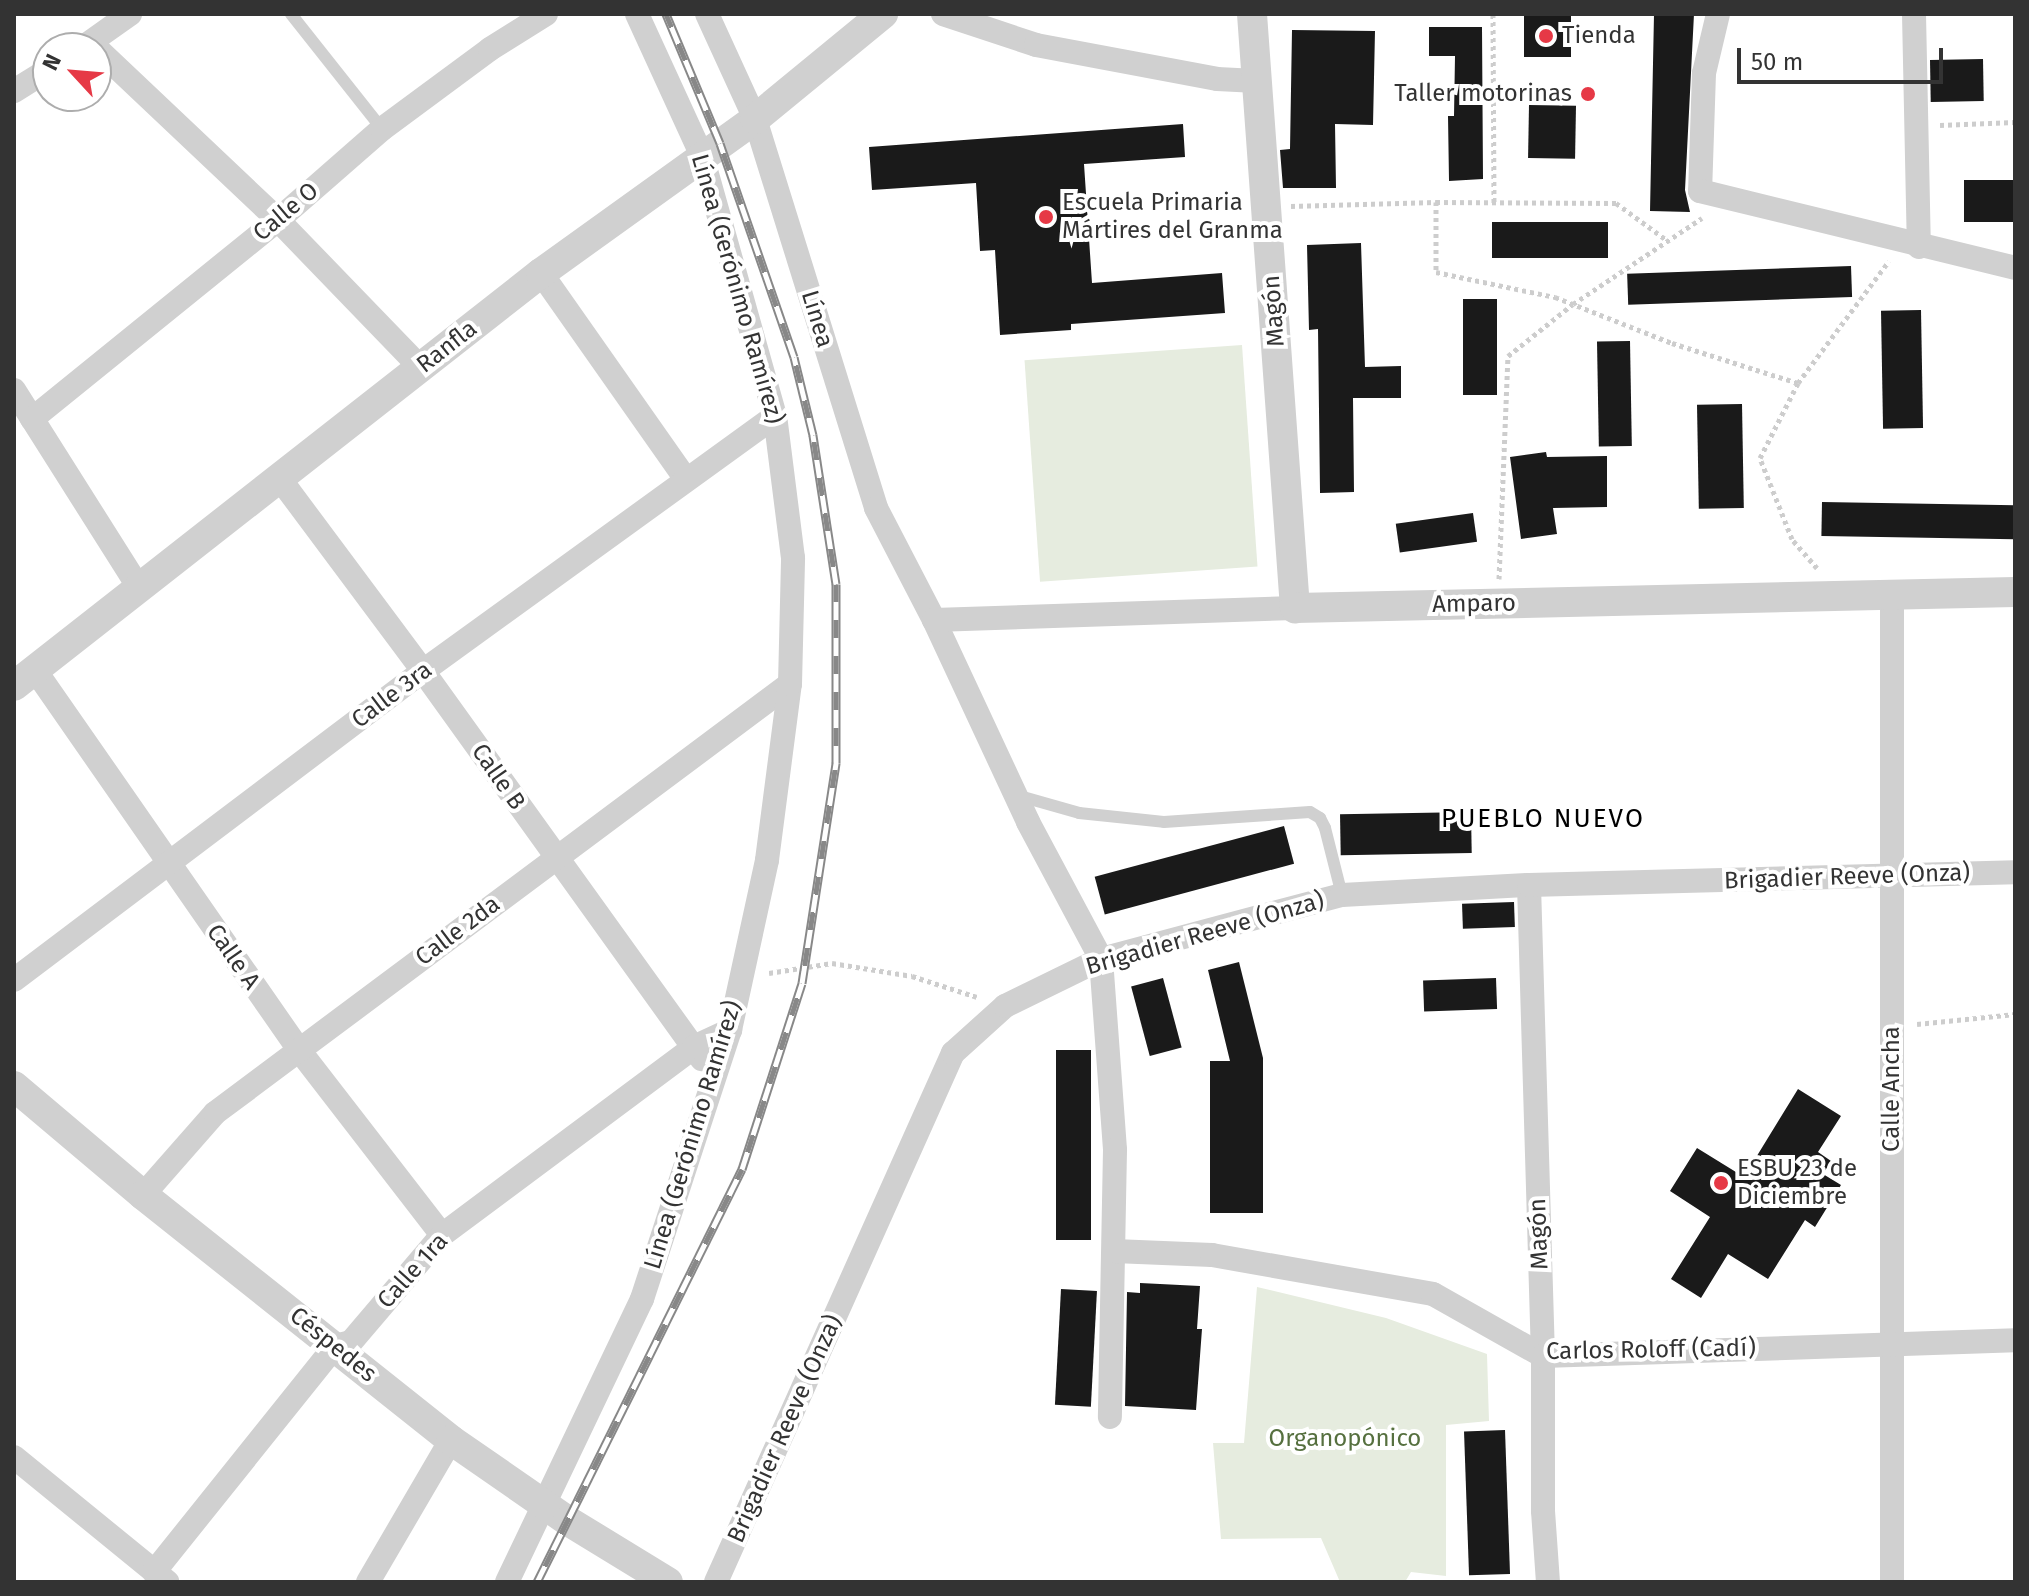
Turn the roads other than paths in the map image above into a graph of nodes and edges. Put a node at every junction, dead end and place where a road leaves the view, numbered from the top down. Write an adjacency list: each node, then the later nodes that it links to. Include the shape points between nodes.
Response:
1 (130, 14): 11 (street)
2 (291, 14): 17 (lane)
3 (546, 14): 17 (street, Calle O)
4 (637, 14): 18 (street, Línea (Gerónimo Ramírez))
5 (707, 14): 16 (street, Línea)
6 (883, 14): 16 (street, Ranfla)
7 (943, 14): 14 (street, via 1036,45 1217,79)
8 (1252, 14): 14 (street, Magón)
9 (1718, 14): 20 (street, via 1704,73 1700,191)
10 (1914, 14): 20 (street)
11 (104, 32)
12 (112, 69): 19 (street)
13 (32, 80): 15 (street)
14 (1257, 81): 32 (street, Magón)
15 (14, 91)
16 (755, 119): 18 (street, Ranfla); 33 (street, Línea, via 876,508)
17 (382, 129): 19 (street, Calle O)
18 (702, 156): 22 (street, Ranfla); 25 (street, Línea (Gerónimo Ramírez))
19 (278, 220): 23 (street); 26 (street, Calle O)
20 (1911, 245): 21 (street)
21 (2015, 268)
22 (541, 273): 23 (street, Ranfla); 27 (street)
23 (421, 368): 28 (street, Ranfla)
24 (14, 390): 26 (street)
25 (775, 416): 27 (street, Calle 3ra); 36 (street, Línea (Gerónimo Ramírez), via 793,558)
26 (32, 419): 29 (street)
27 (685, 478): 34 (street, Calle 3ra)
28 (280, 479): 29 (street, Ranfla); 34 (street, Calle B)
29 (138, 586): 35 (street, Ranfla)
30 (2015, 592): 31 (street, Amparo)
31 (1892, 596): 32 (street, Amparo); 41 (street, Calle Ancha)
32 (1295, 608): 33 (street, Amparo)
33 (934, 620): 37 (street, Línea)
34 (423, 671): 38 (street, Calle B); 39 (street, Calle 3ra)
35 (24, 678): 39 (street, Calle A)
36 (790, 684): 38 (street, Calle 2da); 46 (street, Línea (Gerónimo Ramírez), via 767,860)
37 (1016, 795): 43 (lane, via 1079,813 1164,822 1310,812 1325,828); 44 (street, Línea)
38 (555, 858): 47 (street, Calle B); 48 (street, Calle 2da)
39 (167, 864): 45 (street, Calle 3ra); 48 (street, Calle A)
40 (2015, 872): 41 (street, Brigadier Reeve (Onza))
41 (1892, 876): 42 (street, Brigadier Reeve (Onza)); 55 (street, Calle Ancha)
42 (1529, 885): 43 (street, Brigadier Reeve (Onza)); 57 (street, Magón)
43 (1342, 895): 44 (street, Brigadier Reeve (Onza))
44 (1101, 959): 53 (street, via 1113,1087); 66 (street, Brigadier Reeve (Onza), via 1005,1006 953,1053)
45 (14, 980)
46 (730, 1030): 47 (street, Calle 1ra); 49 (street, Línea (Gerónimo Ramírez))
47 (694, 1047): 49 (street, Calle B); 52 (street, Calle 1ra)
48 (299, 1050): 51 (street, Calle 2da, via 215,1113); 52 (street, Calle A)
49 (715, 1077): 61 (street, Línea (Gerónimo Ramírez), via 642,1299)
50 (14, 1086): 51 (street, Céspedes)
51 (143, 1195): 56 (street, Céspedes)
52 (442, 1235): 56 (street, Calle 1ra, via 351,1342)
53 (1114, 1251): 57 (street, Carlos Roloff (Cadí), via 1212,1255 1433,1294); 58 (street)
54 (2015, 1340): 55 (street, Carlos Roloff (Cadí))
55 (1893, 1343): 57 (street, Carlos Roloff (Cadí)); 68 (street, Calle Ancha)
56 (335, 1346): 59 (street, Céspedes); 62 (street, Calle 1ra)
57 (1543, 1356): 67 (street, Magón)
58 (1110, 1417)
59 (451, 1440): 61 (street, Céspedes); 63 (street)
60 (14, 1457): 62 (street)
61 (542, 1502): 64 (street, Línea (Gerónimo Ramírez)); 65 (street, Céspedes)
62 (161, 1577)
63 (368, 1582)
64 (507, 1582)
65 (668, 1582)
66 (716, 1582)
67 (1548, 1582)
68 (1892, 1582)

